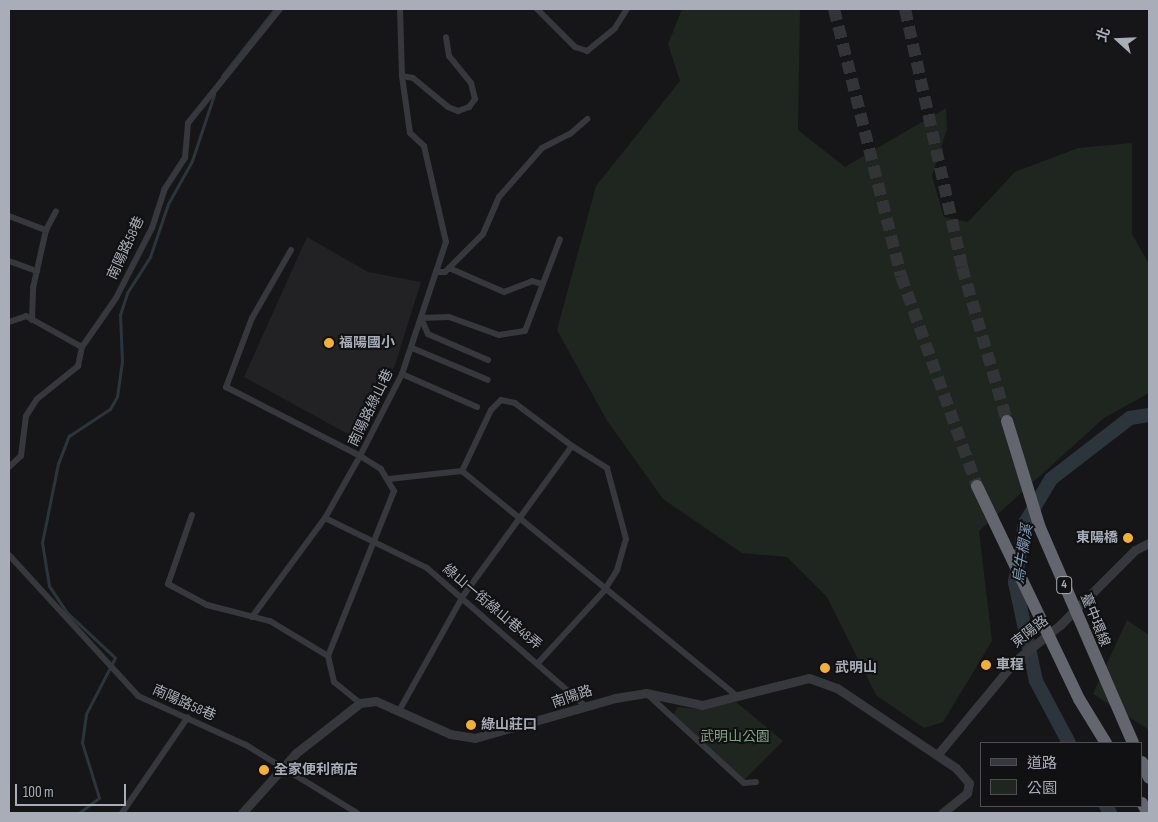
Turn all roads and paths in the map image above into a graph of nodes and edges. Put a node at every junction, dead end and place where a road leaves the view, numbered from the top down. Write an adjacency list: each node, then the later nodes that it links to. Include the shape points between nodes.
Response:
1 (280, 9): 21 (street, 南陽路58巷, via 188,122 182,164 164,190 152,228 113,304)
2 (400, 9): 6 (street, 南陽路綠山巷)
3 (537, 9): 4 (street, via 575,47 587,51 615,28)
4 (627, 9)
5 (446, 37): 6 (street, via 449,56 471,83 475,99 469,107 458,111 448,108 413,78)
6 (402, 76): 16 (street, 南陽路綠山巷, via 410,133 424,146 446,242)
7 (587, 119): 14 (street, via 570,134 542,148 498,197 483,234)
8 (56, 211): 10 (street)
9 (9, 216): 10 (street)
10 (46, 230): 15 (street)
11 (560, 239): 17 (street)
12 (291, 250): 29 (street, via 252,318 226,387)
13 (9, 261): 15 (street)
14 (449, 268): 16 (street); 17 (street, via 504,292 532,281)
15 (37, 271): 19 (street)
16 (436, 272): 18 (street, 南陽路綠山巷)
17 (542, 284): 18 (street, via 525,331 499,335 449,318)
18 (421, 318): 22 (street, 南陽路綠山巷); 23 (street, via 428,334)
19 (32, 320): 20 (street, via 17,317); 21 (street)
20 (9, 322)
21 (82, 347): 30 (street, 南陽路58巷, via 78,366 58,379 26,416 26,441 16,463)
22 (412, 348): 24 (street, 南陽路綠山巷); 25 (street)
23 (488, 360)
24 (402, 374): 26 (street); 29 (street, 南陽路綠山巷)
25 (488, 380)
26 (476, 407)
27 (1007, 421): 52 (highway, 臺中環線 / 4, bridge, via 1040,528)
28 (572, 446): 31 (street, via 515,403 501,400 492,410); 36 (street); 40 (street, via 607,468 626,539 616,570)
29 (360, 456): 32 (street, 南陽路綠山巷); 35 (street)
30 (9, 467)
31 (462, 471): 32 (street); 36 (street)
32 (389, 479): 37 (street, via 394,491)
33 (977, 486): 51 (highway, bridge, via 1079,699)
34 (192, 515): 42 (street, via 168,584 208,605)
35 (325, 518): 37 (street, 綠山一街綠山巷48弄); 42 (street)
36 (519, 520): 40 (street); 41 (street)
37 (374, 542): 41 (street, 綠山一街綠山巷48弄, via 427,568); 43 (street)
38 (1149, 543): 53 (street, 東陽路, via 1134,550 1005,672)
39 (9, 555): 50 (street, 南陽路58巷, via 138,696)
40 (604, 591): 44 (street); 46 (street)
41 (463, 596): 44 (street, 綠山一街綠山巷48弄); 49 (street)
42 (252, 617): 43 (street, via 270,621)
43 (328, 656): 47 (street, via 334,682)
44 (538, 663): 48 (street, 綠山一街綠山巷48弄)
45 (646, 693): 46 (street, 南陽路, via 702,705); 48 (street, 南陽路); 57 (street, via 744,783)
46 (738, 696): 53 (street, 南陽路, via 795,679 821,681)
47 (360, 703): 49 (street, 南陽路, via 376,701); 55 (street)
48 (584, 705): 49 (street, 南陽路, via 550,719 474,738 450,734)
49 (398, 711)
50 (188, 717): 55 (street, 南陽路58巷); 58 (street)
51 (1105, 742)
52 (1133, 742)
53 (938, 754): 61 (street, 南陽路, via 966,778 967,793)
54 (1143, 764): 56 (highway)
55 (284, 766): 59 (street); 60 (street, 南陽路58巷)
56 (1149, 778)
57 (756, 782)
58 (122, 813)
59 (242, 813)
60 (357, 813)
61 (942, 813)

